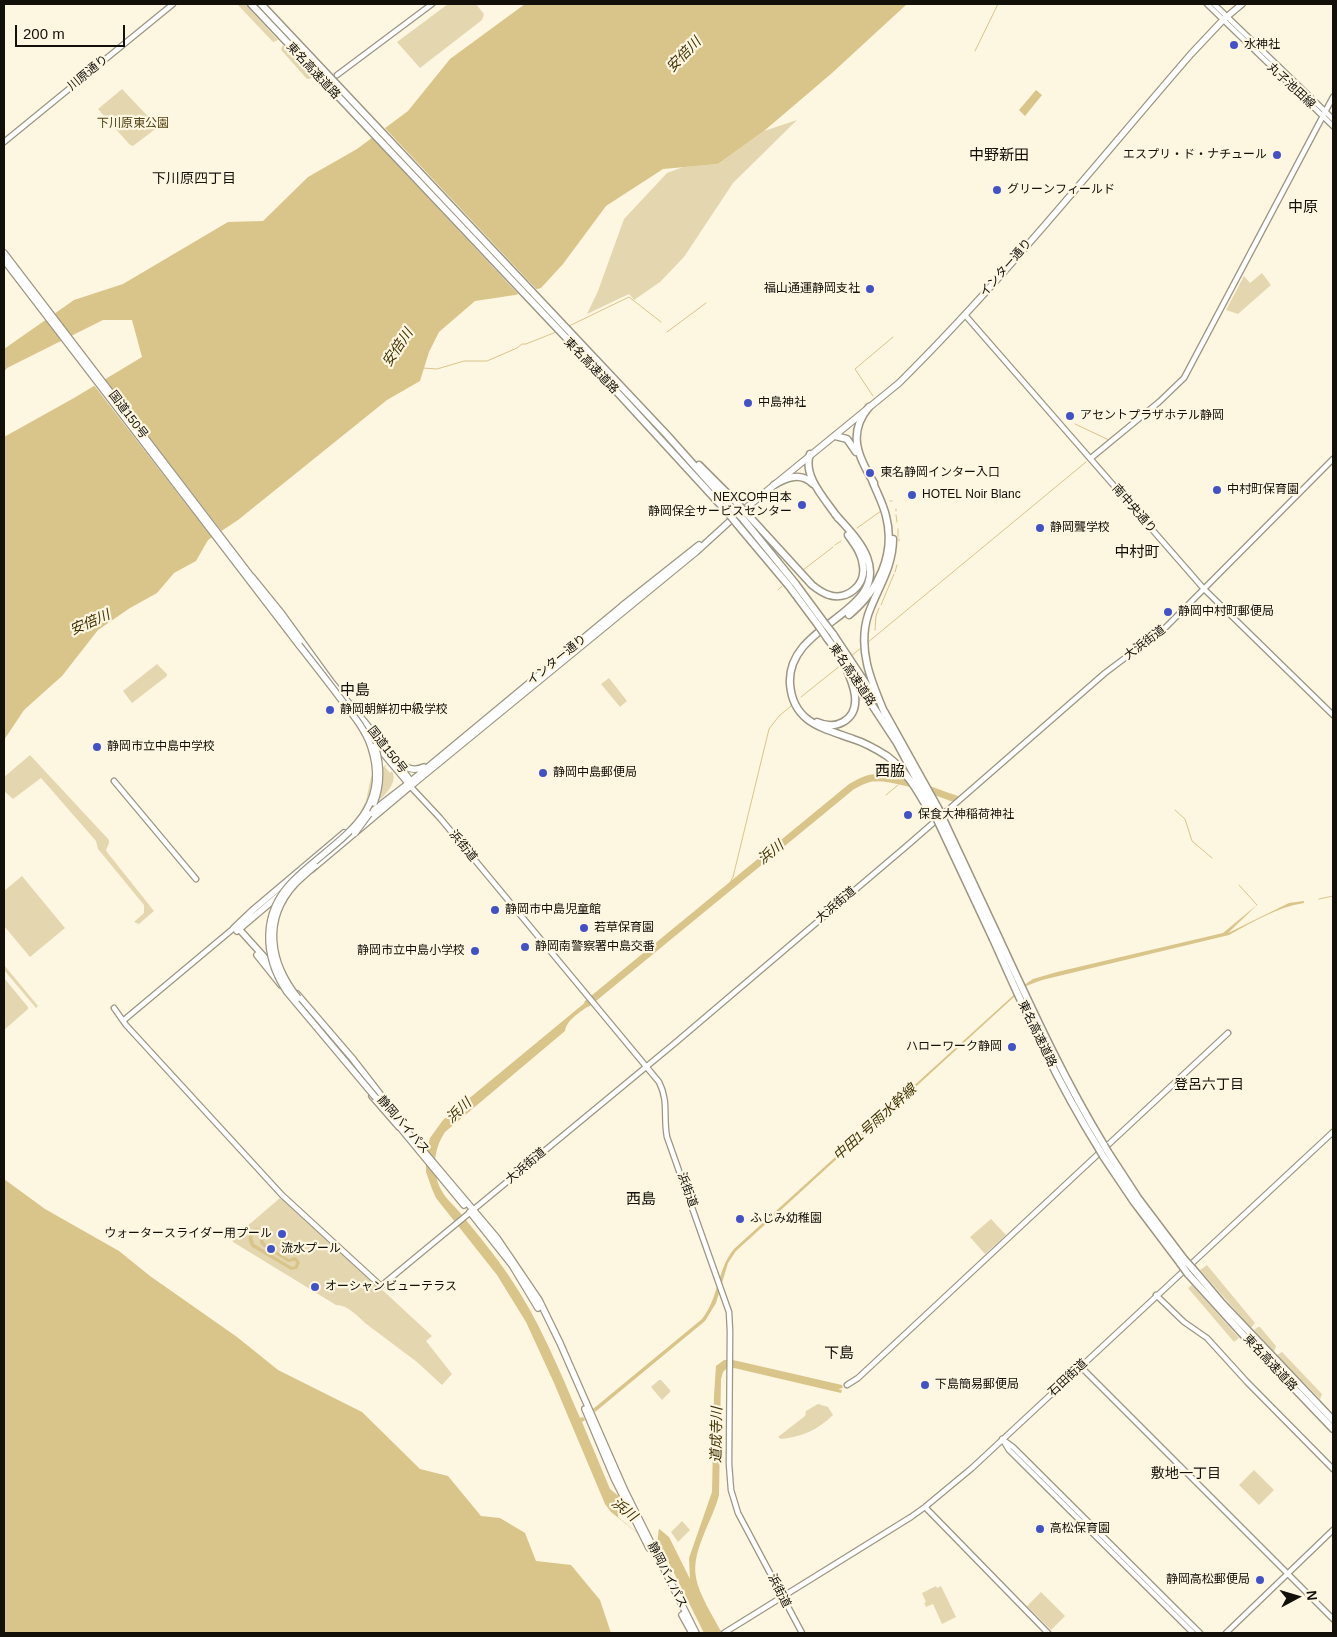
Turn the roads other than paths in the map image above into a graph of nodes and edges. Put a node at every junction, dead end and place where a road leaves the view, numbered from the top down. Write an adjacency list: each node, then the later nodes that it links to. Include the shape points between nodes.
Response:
1 (173, 4): 14 (street, 川原通り)
2 (250, 4): 19 (highway, 東名高速道路, via 588,363)
3 (261, 4): 19 (highway, 東名高速道路, via 596,360)
4 (432, 4): 9 (street)
5 (1207, 4): 8 (street, 丸子池田線)
6 (1214, 4): 8 (street, 丸子池田線)
7 (1242, 4): 8 (main road, インター通り)
8 (1225, 19): 11 (street, 丸子池田線); 18 (main road, インター通り, via 1172,75)
9 (337, 75)
10 (1333, 98): 11 (street)
11 (1324, 114): 12 (street, 丸子池田線); 13 (street, 丸子池田線); 23 (street, via 1184,378)
12 (1333, 118)
13 (1333, 126)
14 (4, 142)
15 (4, 253): 17 (main road, 国道150号)
16 (4, 260): 17 (main road, 国道150号)
17 (34, 296): 35 (main road, 国道150号)
18 (965, 315): 20 (main road, インター通り, via 899,383); 23 (street, 南中央通り)
19 (626, 397): 26 (highway, 東名高速道路); 26 (highway, 東名高速道路, via 666,435)
20 (869, 407): 21 (main road, インター通り); 25 (highway, via 861,419 856,439)
21 (835, 436): 22 (main road, インター通り); 25 (highway, via 847,439)
22 (810, 454): 28 (main road, インター通り); 29 (highway, via 810,473)
23 (1090, 458): 36 (street, 南中央通り)
24 (1333, 460): 36 (street, 大浜街道)
25 (865, 465): 27 (highway)
26 (699, 473): 32 (highway, 東名高速道路, bridge)
27 (872, 480): 38 (highway, via 887,516 888,548 882,570 873,590 860,606 808,646 794,672 798,702 808,716 828,726 846,721 854,710 854,690); 39 (highway, via 890,515 893,550 885,579 868,615 864,645 873,686)
28 (774, 485): 29 (highway, via 799,476 810,480); 30 (main road, インター通り)
29 (821, 492): 31 (highway)
30 (746, 508)
31 (835, 514): 32 (highway, via 860,553 864,572 855,590 834,596 820,592); 48 (highway, via 864,551 869,579 856,602 800,650 791,674 794,700 801,713 814,725 871,746 889,758)
32 (743, 519): 38 (highway, 東名高速道路, bridge)
33 (730, 521): 34 (main road, インター通り)
34 (706, 541): 42 (main road, インター通り, via 693,548); 46 (main road, インター通り)
35 (250, 578): 37 (main road, 国道150号); 41 (main road, 国道150号, via 278,608); 43 (main road, 国道150号, via 282,628)
36 (1204, 589): 40 (street, 南中央通り); 55 (street, 大浜街道, via 1166,627 1104,673)
37 (300, 644): 56 (main road, 静岡バイパス, bridge, via 366,735 373,754 375,777 371,799 356,825 292,881 279,898 269,927 271,958 276,975 287,992)
38 (846, 661): 39 (highway, 東名高速道路); 45 (highway, 東名高速道路)
39 (886, 714): 45 (highway, 東名高速道路)
40 (1333, 715)
41 (377, 738): 42 (main road, via 406,768 417,770); 46 (main road, 国道150号)
42 (430, 764): 46 (main road, インター通り)
43 (396, 769): 46 (main road, 国道150号); 47 (main road, 国道150号, via 402,784)
44 (114, 781): 49 (street)
45 (922, 783): 48 (highway, 東名高速道路); 48 (highway, 東名高速道路, via 932,796)
46 (411, 784): 47 (main road, 国道150号); 50 (main road, 国道150号); 55 (street, 浜街道)
47 (384, 803): 50 (main road, 国道150号, via 336,840)
48 (934, 811): 51 (highway, 東名高速道路, bridge); 51 (highway, 東名高速道路, bridge)
49 (196, 879)
50 (237, 929): 53 (street); 56 (main road, via 352,1058)
51 (996, 938): 62 (highway, 東名高速道路, bridge, via 1062,1079 1134,1202 1247,1339)
52 (114, 1008): 53 (street)
53 (124, 1020): 58 (street, 大浜街道, via 282,1195 381,1286)
54 (1228, 1034): 61 (street)
55 (646, 1067): 58 (street, 大浜街道); 70 (street, 浜街道, via 665,1093 667,1137 730,1322 729,1464 732,1496)
56 (402, 1127): 58 (main road, 静岡バイパス)
57 (1333, 1132): 59 (street, 石田街道)
58 (470, 1213): 72 (main road, 静岡バイパス, via 512,1265 539,1310 625,1502); 73 (main road, 静岡バイパス, via 507,1250 539,1300 633,1508)
59 (1156, 1295): 60 (street, 石田街道); 66 (street, via 1184,1322 1207,1338)
60 (1081, 1367): 65 (street, 石田街道); 69 (street)
61 (847, 1385)
62 (1313, 1403): 63 (highway, 東名高速道路); 64 (highway, 東名高速道路)
63 (1333, 1420)
64 (1333, 1429)
65 (1002, 1439): 67 (street, 石田街道); 77 (street, via 1008,1450); 78 (street)
66 (1333, 1469)
67 (924, 1507): 70 (street, 石田街道); 76 (street)
68 (1333, 1530): 69 (street)
69 (1287, 1573): 71 (street); 79 (street)
70 (782, 1598): 74 (street, 石田街道); 75 (street, 浜街道)
71 (1333, 1619)
72 (692, 1633)
73 (696, 1633)
74 (724, 1633)
75 (802, 1633)
76 (1048, 1633)
77 (1193, 1633)
78 (1200, 1633)
79 (1226, 1633)

